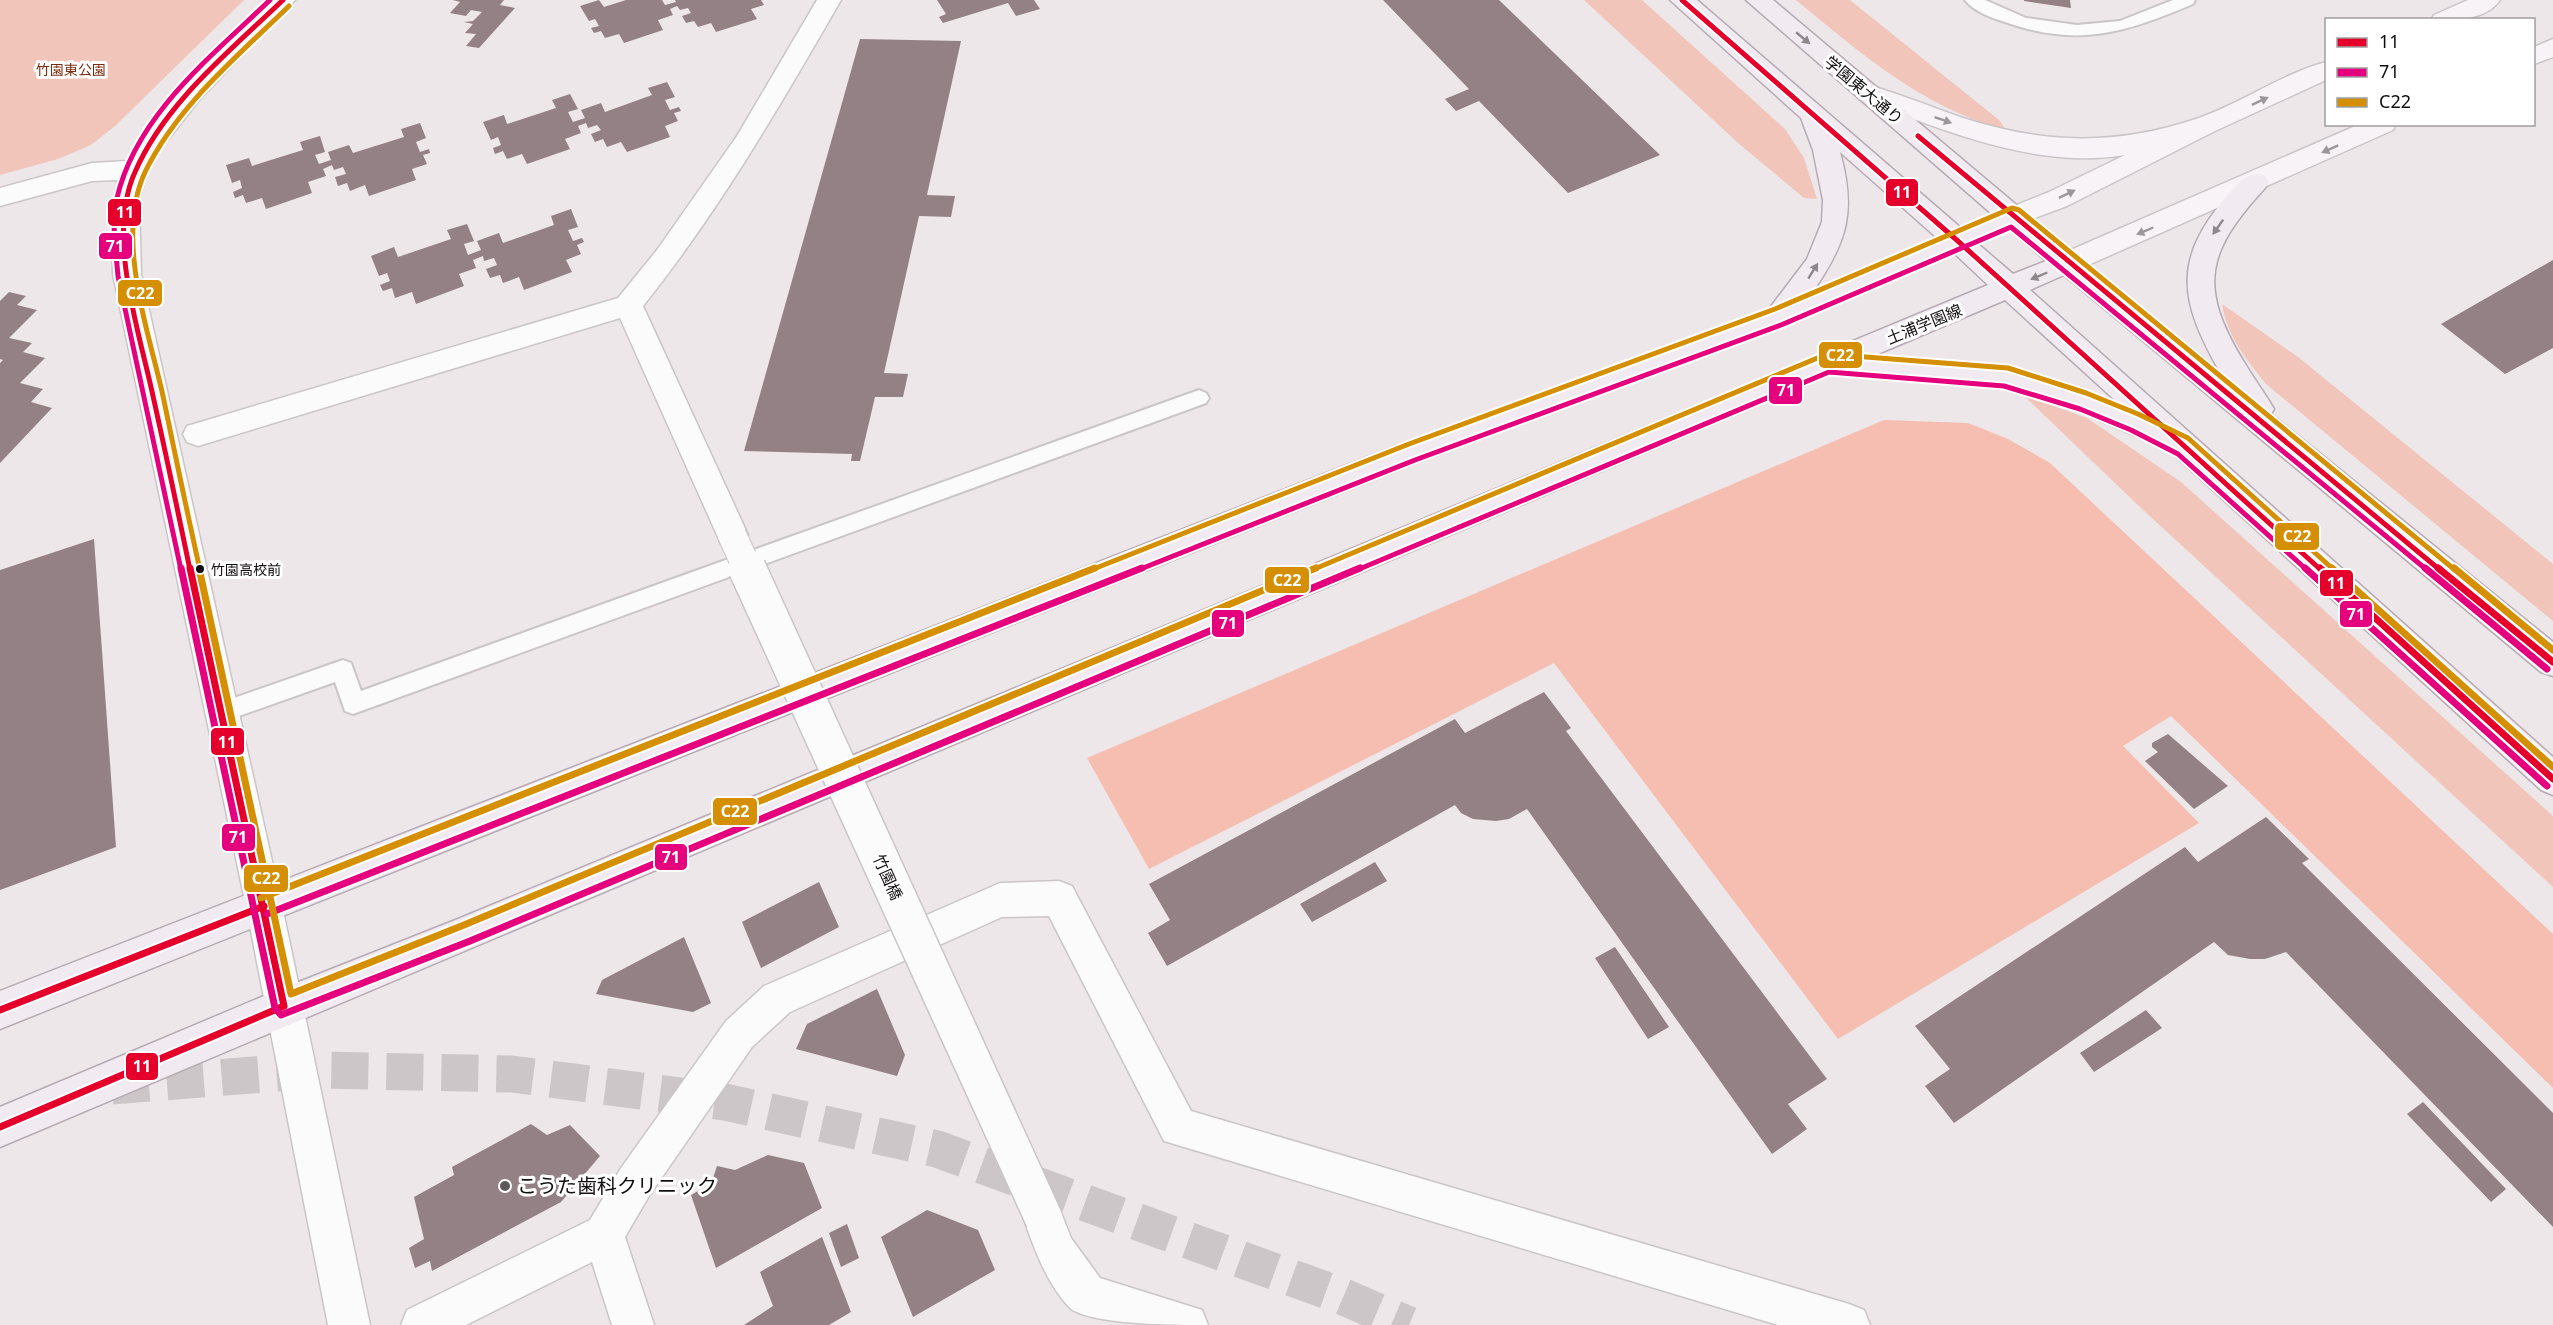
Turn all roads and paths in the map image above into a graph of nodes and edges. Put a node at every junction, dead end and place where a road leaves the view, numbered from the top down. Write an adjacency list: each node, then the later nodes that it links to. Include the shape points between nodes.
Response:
1 (283, 0): 16 (street, via 166,119)
2 (829, 0): 23 (street, via 747,141 667,257)
3 (1682, 0): 13 (main road)
4 (1758, 0): 12 (main road, 学園東大通り, one-way to 12)
5 (1973, 0): 6 (lane, via 2034,25 2087,31 2114,28)
6 (2187, 0)
7 (2488, 0): 8 (main road)
8 (2448, 18)
9 (2553, 47): 10 (main road)
10 (2535, 56)
11 (2325, 70): 14 (main road, one-way to 11)
12 (1868, 93): 14 (main road, one-way to 14, via 1979,133 2019,143 2066,148 2110,148); 19 (main road, 学園東大通り)
13 (1812, 113): 20 (main road); 24 (main road, one-way to 13, via 1811,276 1830,242 1836,220 1834,179)
14 (2206, 125): 19 (main road, one-way to 14, via 2058,199)
15 (2380, 126): 17 (main road, 土浦学園線, one-way to 17)
16 (136, 170): 18 (street, via 92,172); 31 (street, via 126,199 127,274)
17 (2256, 182): 21 (main road, 土浦学園線, one-way to 21); 28 (main road, one-way to 28, via 2211,238 2201,270 2202,294 2221,349)
18 (0, 197)
19 (2013, 217): 20 (main road); 21 (main road, 学園東大通り)
20 (1959, 242): 22 (main road); 24 (main road)
21 (2067, 263): 22 (main road, 土浦学園線, one-way to 22); 28 (main road, 学園東大通り)
22 (2010, 288): 25 (main road, 土浦学園線); 29 (main road)
23 (628, 305): 27 (street); 41 (street, 竹園橋, bridge, via 1055,1250 1087,1295)
24 (1778, 317): 33 (main road, via 1412,452)
25 (1828, 363): 29 (main road, via 2006,377 2083,401); 34 (main road, 土浦学園線, via 478,929)
26 (1199, 398): 31 (lane, via 353,704 343,670)
27 (198, 434)
28 (2276, 436): 30 (main road, 学園東大通り)
29 (2183, 446): 32 (main road)
30 (2553, 662)
31 (222, 712): 33 (street)
32 (2553, 779)
33 (264, 906): 34 (street); 35 (main road)
34 (284, 1006): 36 (main road, 土浦学園線); 38 (street)
35 (0, 1010)
36 (0, 1127)
37 (604, 1234): 39 (street); 40 (street); 42 (street, via 635,1182 739,1034 777,999 1000,900 1059,898 1178,1127)
38 (349, 1325)
39 (422, 1325)
40 (633, 1325)
41 (1187, 1325)
42 (1849, 1325)

